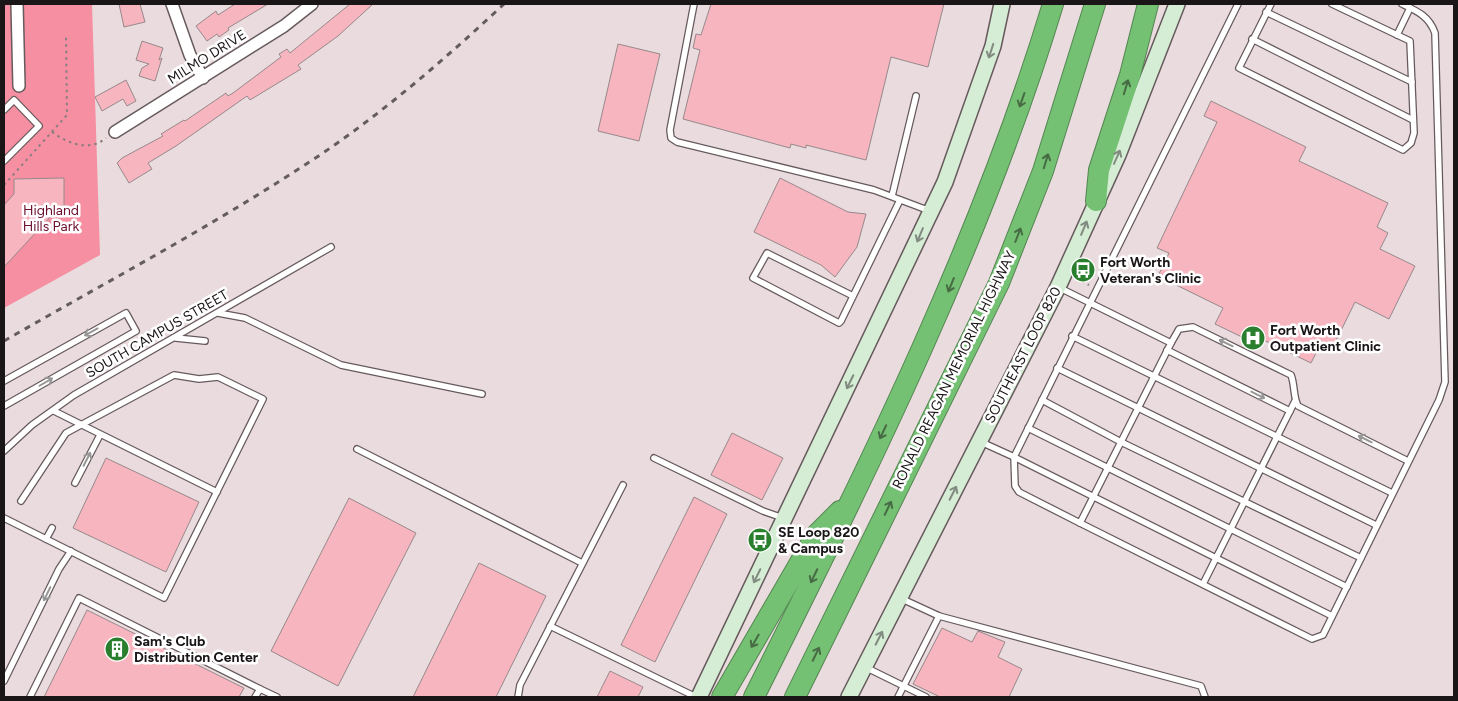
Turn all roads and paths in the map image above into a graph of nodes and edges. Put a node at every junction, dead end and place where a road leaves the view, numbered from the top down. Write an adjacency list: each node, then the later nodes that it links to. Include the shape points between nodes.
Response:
1 (17, 4): 21 (street)
2 (172, 4): 19 (street, via 190,55)
3 (312, 4): 19 (street, MILMO DRIVE)
4 (694, 4): 30 (lane, via 670,138)
5 (1002, 4): 33 (main road, one-way to 33, via 993,46 945,182)
6 (1052, 4): 74 (highway, one-way to 74, via 1023,99 974,229 946,297)
7 (1095, 4): 105 (highway, RONALD REAGAN MEMORIAL HIGHWAY, one-way to 7, via 999,283 1043,170)
8 (1148, 4): 32 (highway, one-way to 8, via 1099,170 1130,75)
9 (1177, 4): 32 (main road, SOUTHEAST LOOP 820, one-way to 9, via 1118,155)
10 (1238, 4): 37 (lane)
11 (1271, 4): 15 (lane)
12 (1332, 4): 16 (lane)
13 (1402, 4): 14 (lane)
14 (1410, 8): 16 (lane); 66 (lane, via 1431,22 1435,33 1445,382)
15 (1266, 12): 18 (lane); 20 (lane)
16 (1397, 35): 20 (lane, via 1410,41)
17 (66, 36): 26 (path, via 67,115)
18 (1252, 39): 25 (lane); 25 (lane, via 1239,68 1403,150 1411,143)
19 (203, 78): 27 (street, MILMO DRIVE)
20 (1412, 82): 25 (lane)
21 (19, 86): 23 (lane)
22 (916, 96): 30 (lane)
23 (14, 100): 24 (lane); 28 (lane, via 39,126)
24 (4, 110)
25 (1414, 120)
26 (52, 132): 27 (path, via 73,144 92,147); 29 (path)
27 (114, 132)
28 (4, 161)
29 (4, 184)
30 (892, 196): 31 (lane)
31 (900, 200): 33 (lane); 38 (lane)
32 (1096, 201): 35 (main road, SOUTHEAST LOOP 820, one-way to 32)
33 (930, 211): 78 (main road, one-way to 78)
34 (331, 247): 40 (lane, SOUTH CAMPUS STREET)
35 (1073, 255): 36 (main road, SOUTHEAST LOOP 820); 37 (path, via 1087,262 1078,279)
36 (1058, 287): 39 (lane); 60 (main road, SOUTHEAST LOOP 820)
37 (1096, 289): 39 (lane)
38 (853, 296): 38 (lane, via 841,321 836,323 753,278 767,253)
39 (1089, 302): 41 (lane); 44 (lane)
40 (218, 314): 42 (lane, SOUTH CAMPUS STREET); 49 (lane, via 245,318 341,365)
41 (1072, 336): 46 (lane); 47 (lane)
42 (176, 338): 43 (lane); 55 (lane, SOUTH CAMPUS STREET, via 74,395)
43 (205, 341)
44 (1171, 343): 45 (lane); 51 (lane, one-way to 44, via 1291,375 1193,327 1179,329)
45 (1167, 350): 47 (lane); 54 (lane, one-way to 54)
46 (1057, 368): 50 (lane); 53 (lane)
47 (1154, 377): 53 (lane); 59 (lane)
48 (4, 381): 52 (lane, one-way to 48, via 136,331 126,313)
49 (482, 394)
50 (1042, 400): 57 (lane); 61 (lane)
51 (1295, 401): 54 (lane); 66 (lane, one-way to 51, via 1298,406)
52 (4, 406)
53 (1138, 408): 61 (lane); 68 (lane)
54 (1290, 411): 59 (lane)
55 (54, 412): 56 (lane); 63 (lane, SOUTH CAMPUS STREET, via 32,425)
56 (80, 426): 58 (lane); 71 (lane, via 174,375 199,379 218,377 263,399); 75 (lane, via 66,432)
57 (1028, 428): 64 (lane); 67 (lane)
58 (100, 435): 69 (lane, one-way to 58); 71 (lane)
59 (1277, 437): 68 (lane); 72 (lane)
60 (980, 442): 64 (lane); 90 (main road, SOUTHEAST LOOP 820, one-way to 60)
61 (1121, 442): 67 (lane); 76 (lane)
62 (357, 449): 87 (lane)
63 (4, 451)
64 (1014, 457): 73 (lane); 79 (lane, via 1015,486 1019,492)
65 (654, 458): 78 (lane)
66 (1408, 461): 72 (lane)
67 (1108, 466): 73 (lane); 82 (lane)
68 (1261, 470): 76 (lane); 80 (lane)
69 (75, 483)
70 (623, 485): 87 (lane)
71 (217, 492): 84 (lane, via 164,598)
72 (1392, 493): 80 (lane)
73 (1094, 496): 79 (lane); 86 (lane)
74 (851, 500): 103 (highway, one-way to 103, via 816,535); 104 (highway, one-way to 104)
75 (21, 501)
76 (1245, 501): 82 (lane); 85 (lane)
77 (4, 518): 83 (lane)
78 (785, 519): 102 (main road, one-way to 102)
79 (1080, 523): 88 (lane)
80 (1376, 525): 85 (lane)
81 (52, 528): 83 (lane)
82 (1231, 529): 86 (lane); 89 (lane)
83 (46, 539): 84 (lane)
84 (70, 551): 95 (lane, one-way to 95)
85 (1360, 558): 89 (lane)
86 (1216, 559): 88 (lane); 92 (lane)
87 (582, 563): 93 (lane)
88 (1203, 584): 92 (lane, via 1312,638 1324,635)
89 (1347, 587): 92 (lane)
90 (900, 598): 91 (lane); 94 (main road, SOUTHEAST LOOP 820, one-way to 90)
91 (939, 616): 96 (lane); 109 (lane, via 1201,686)
92 (1332, 616)
93 (550, 626): 101 (lane, via 520,685); 102 (lane)
94 (864, 667): 96 (lane); 106 (main road, SOUTHEAST LOOP 820)
95 (4, 681)
96 (904, 686): 107 (lane); 108 (lane)
97 (260, 689): 98 (lane, via 79,598); 99 (lane); 100 (lane)
98 (30, 697)
99 (255, 697)
100 (276, 697)
101 (518, 697)
102 (697, 697)
103 (722, 697)
104 (754, 697)
105 (795, 697)
106 (849, 697)
107 (898, 697)
108 (926, 697)
109 (1205, 697)

